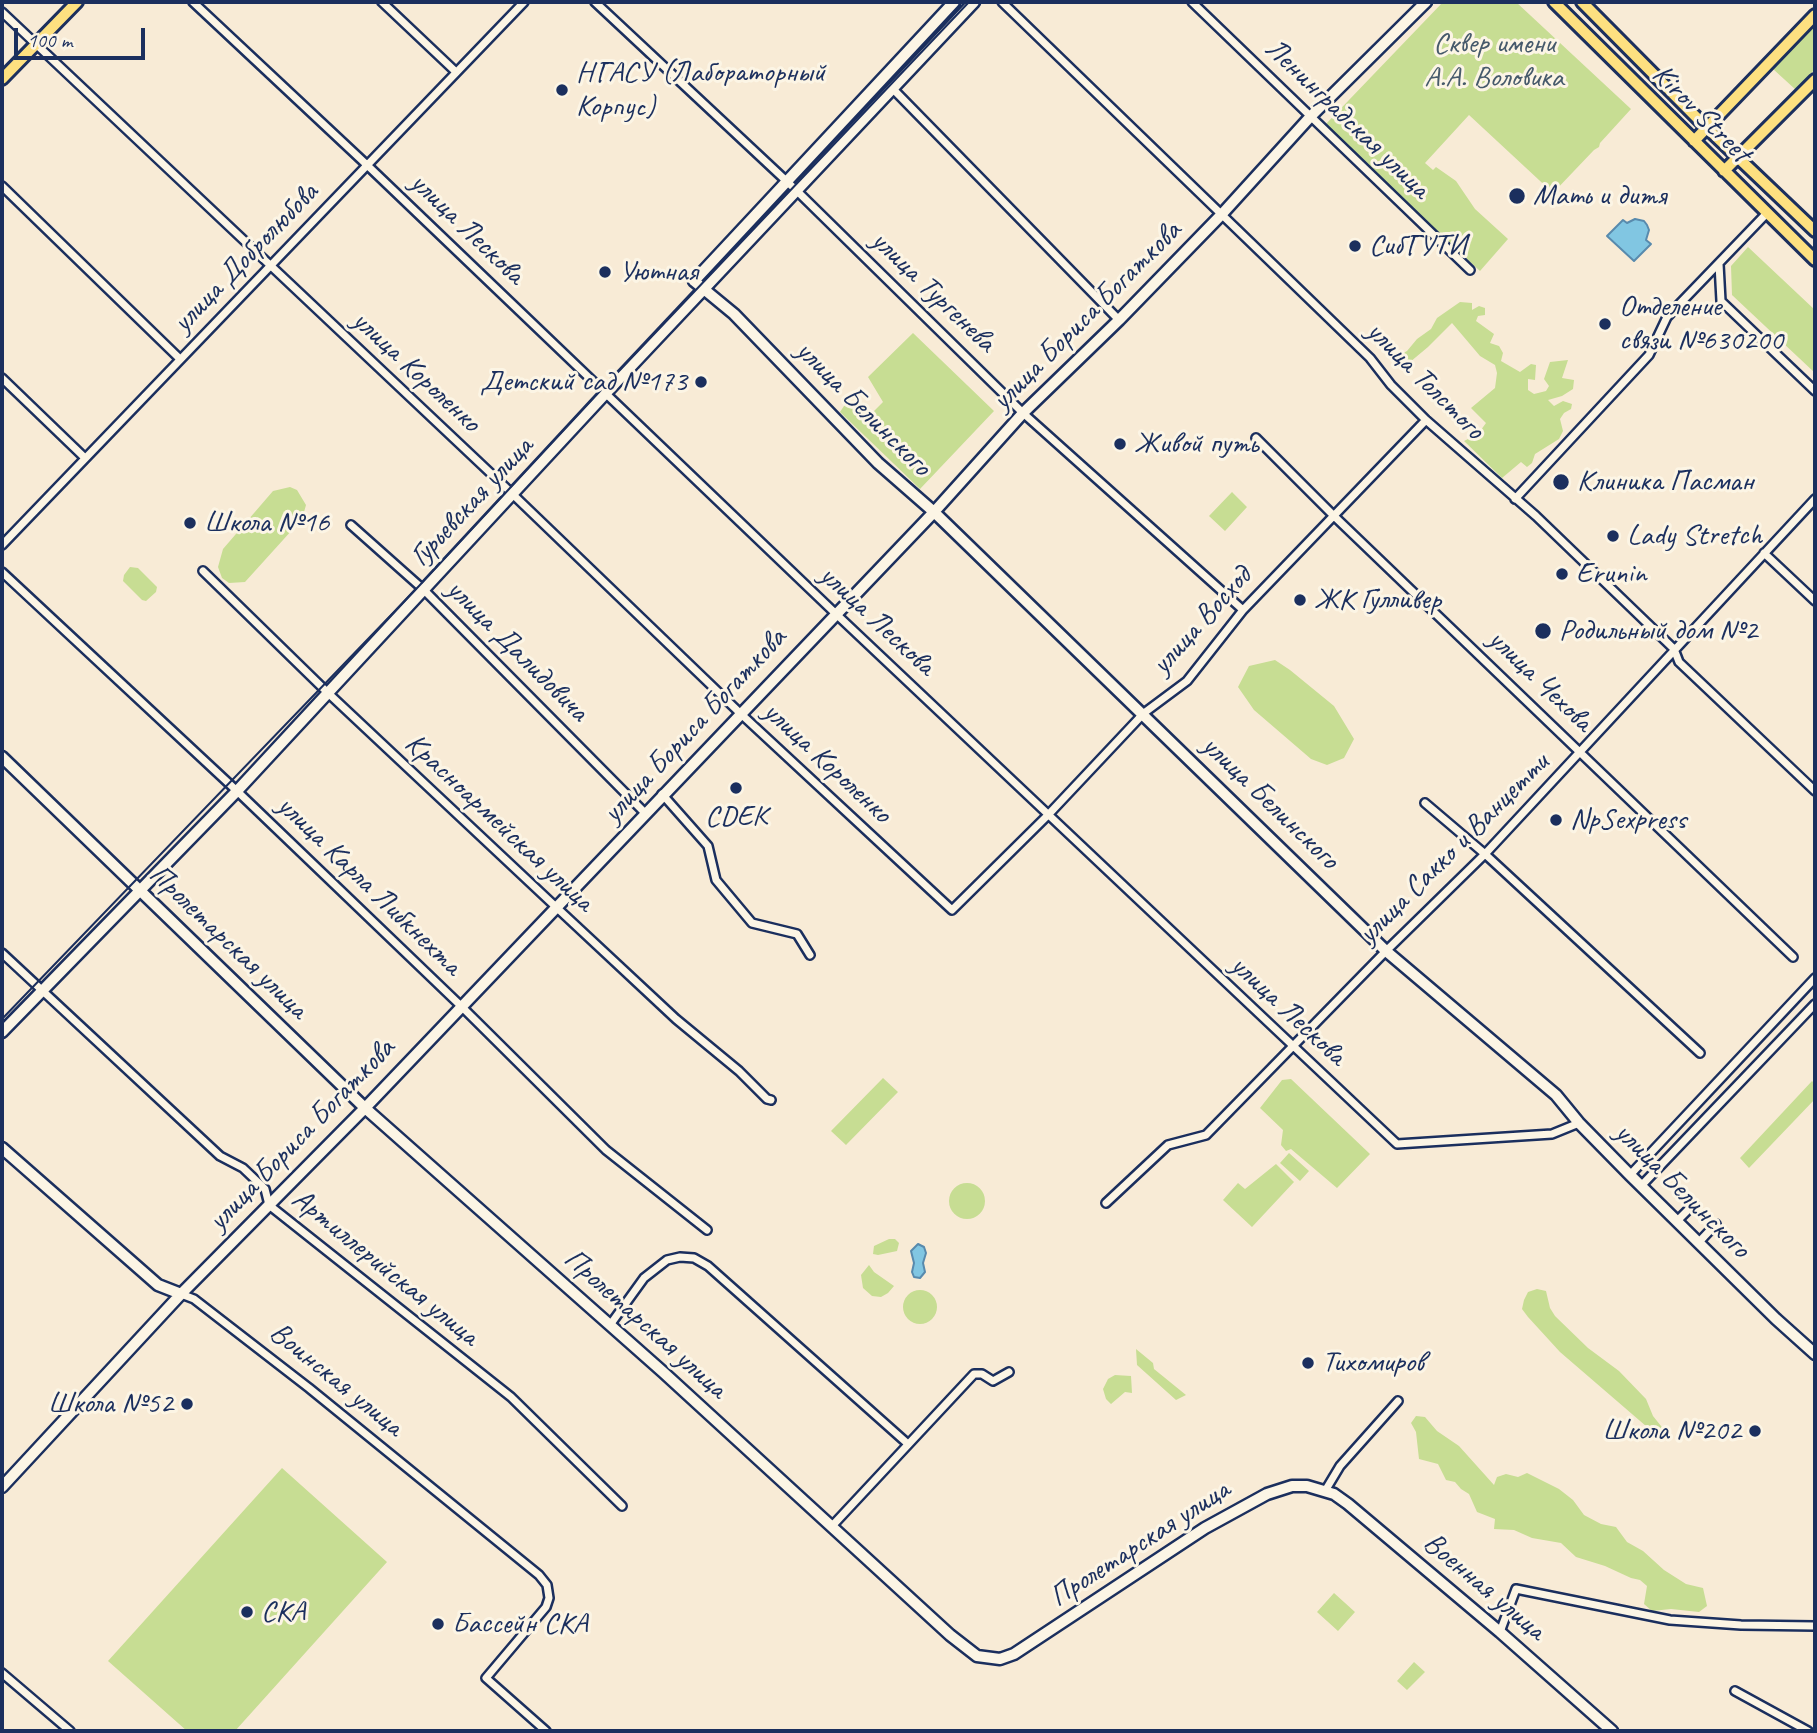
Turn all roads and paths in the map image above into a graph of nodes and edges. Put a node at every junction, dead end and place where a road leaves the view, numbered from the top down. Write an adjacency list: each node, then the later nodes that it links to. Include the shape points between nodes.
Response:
1 (77, 2): 15 (main road)
2 (193, 2): 24 (street, улица Лескова)
3 (382, 2): 16 (street)
4 (524, 2): 16 (street, улица Добролюбова)
5 (595, 2): 26 (street, улица Тургенева)
6 (954, 2): 26 (main road)
7 (974, 2): 19 (main road, Гурьевская улица)
8 (1002, 2): 30 (street, улица Толстого)
9 (1192, 2): 20 (street, Ленинградская улица)
10 (1426, 2): 20 (main road, улица Бориса Богаткова)
11 (1554, 2): 22 (main road, Kirov Street)
12 (1582, 2): 21 (main road, Kirov Street)
13 (2, 12): 15 (street, улица Короленко)
14 (1815, 15): 21 (main road)
15 (35, 45): 17 (main road); 34 (street, улица Короленко)
16 (456, 72): 24 (street, улица Добролюбова)
17 (2, 79)
18 (1815, 80): 23 (main road)
19 (892, 88): 28 (main road, Гурьевская улица); 37 (street)
20 (1311, 116): 30 (main road, улица Бориса Богаткова); 35 (street, Ленинградская улица)
21 (1707, 128): 22 (main road); 23 (main road, Kirov Street)
22 (1694, 141): 25 (main road, Kirov Street)
23 (1738, 157): 25 (main road); 31 (main road, Kirov Street)
24 (367, 165): 34 (street, улица Добролюбова); 41 (street, улица Лескова)
25 (1724, 171): 29 (main road, Kirov Street)
26 (787, 182): 28 (street, улица Тургенева); 36 (main road, улица Белинского, via 694,281)
27 (2, 186): 38 (street)
28 (796, 190): 36 (main road, Гурьевская улица); 42 (street, улица Тургенева)
29 (1767, 213): 32 (main road, Kirov Street); 33 (street)
30 (1222, 214): 37 (main road, улица Бориса Богаткова); 43 (street, улица Толстого, via 1370,358)
31 (1815, 231)
32 (1815, 260)
33 (1719, 264): 40 (street, via 1721,301); 47 (street, via 1667,317 1649,355)
34 (270, 267): 38 (street, улица Добролюбова); 46 (street, улица Короленко)
35 (1470, 270)
36 (703, 290): 41 (main road, Гурьевская улица); 49 (main road, улица Белинского, via 734,314 878,463)
37 (1119, 320): 42 (main road, улица Бориса Богаткова)
38 (180, 359): 45 (street, улица Добролюбова)
39 (2, 378): 45 (street)
40 (1815, 391)
41 (605, 394): 46 (main road, Гурьевская улица); 59 (street, улица Лескова)
42 (1023, 413): 49 (main road, улица Бориса Богаткова); 58 (street, улица Тургенева)
43 (1426, 420): 47 (street, улица Толстого); 50 (street, улица Восход)
44 (1256, 438): 50 (street, улица Чехова)
45 (85, 458): 52 (street, улица Добролюбова)
46 (513, 494): 56 (main road, Гурьевская улица); 63 (street, улица Короленко)
47 (1515, 499): 60 (street, улица Толстого)
48 (1815, 499): 53 (street, улица Сакко и Ванцетти)
49 (934, 512): 59 (main road, улица Бориса Богаткова); 62 (main road, улица Белинского)
50 (1334, 516): 58 (street, улица Восход); 64 (street, улица Чехова)
51 (351, 524): 56 (street, улица Далидовича)
52 (2, 545)
53 (1764, 553): 57 (street); 60 (street, улица Сакко и Ванцетти)
54 (202, 571): 61 (street, Красноармейская улица)
55 (2, 572): 66 (street, улица Карла Либкнехта)
56 (424, 590): 61 (main road, Гурьевская улица); 70 (street, улица Далидовича)
57 (1815, 601)
58 (1243, 610): 62 (street, улица Восход, via 1187,681)
59 (835, 613): 63 (main road, улица Бориса Богаткова); 71 (street, улица Лескова)
60 (1674, 649): 64 (street, улица Сакко и Ванцетти); 67 (street, улица Толстого, via 1677,660)
61 (327, 692): 66 (main road, Гурьевская улица); 74 (street, Красноармейская улица)
62 (1143, 713): 71 (street, улица Восход); 76 (main road, улица Белинского)
63 (741, 714): 68 (main road, улица Бориса Богаткова); 75 (street, улица Короленко)
64 (1581, 752): 72 (street, улица Сакко и Ванцетти); 79 (street, улица Чехова)
65 (2, 757): 73 (main road, Пролетарская улица)
66 (237, 791): 73 (main road, Гурьевская улица); 83 (street, улица Карла Либкнехта)
67 (1815, 791)
68 (662, 794): 70 (main road, улица Бориса Богаткова); 78 (street, via 708,846 716,880 752,923 797,934)
69 (1425, 803): 72 (street)
70 (646, 814): 74 (main road, улица Бориса Богаткова)
71 (1048, 815): 75 (street, улица Восход); 85 (street, улица Лескова)
72 (1485, 854): 76 (street, улица Сакко и Ванцетти); 86 (street)
73 (140, 889): 81 (main road, Гурьевская улица); 88 (main road, Пролетарская улица)
74 (556, 907): 83 (main road, улица Бориса Богаткова); 87 (street, Красноармейская улица)
75 (952, 910)
76 (1386, 951): 85 (street, улица Сакко и Ванцетти); 89 (main road, улица Белинского, via 1556,1094)
77 (2, 953): 81 (street, Артиллерийская улица)
78 (810, 955)
79 (1793, 957)
80 (1815, 978): 91 (street)
81 (43, 990): 84 (main road, Гурьевская улица); 95 (street, Артиллерийская улица, via 220,1156 243,1168 265,1189)
82 (1815, 1004): 92 (street)
83 (461, 1006): 88 (main road, улица Бориса Богаткова); 98 (street, улица Карла Либкнехта, via 606,1150)
84 (2, 1032)
85 (1292, 1047): 89 (street, улица Лескова, via 1397,1144 1552,1134); 93 (street, улица Сакко и Ванцетти, via 1206,1135 1168,1145)
86 (1700, 1053)
87 (771, 1100)
88 (365, 1108): 95 (main road, улица Бориса Богаткова); 101 (main road, Пролетарская улица)
89 (1579, 1123): 91 (main road, улица Белинского)
90 (2, 1148): 100 (main road, Воинская улица, via 158,1284)
91 (1630, 1175): 92 (main road, улица Белинского)
92 (1641, 1186): 96 (main road, улица Белинского)
93 (1106, 1203)
94 (1693, 1204): 96 (street)
95 (269, 1205): 100 (main road, улица Бориса Богаткова); 108 (street, Артиллерийская улица, via 511,1397)
96 (1677, 1221): 99 (main road, улица Белинского)
97 (1716, 1224): 99 (street)
98 (707, 1230)
99 (1699, 1242): 102 (main road, улица Белинского)
100 (181, 1294): 106 (main road, улица Бориса Богаткова); 115 (street, Воинская улица, via 194,1299 309,1388 539,1575 547,1585 546,1607 486,1678)
101 (610, 1325): 105 (street, via 644,1278 667,1260 694,1258); 109 (main road, Пролетарская улица)
102 (1815, 1354)
103 (1009, 1372): 105 (street, via 993,1381 974,1374)
104 (1398, 1401): 107 (street)
105 (908, 1444): 109 (street)
106 (2, 1487)
107 (1321, 1490): 109 (main road, Пролетарская улица, via 1292,1486 1267,1494 1159,1556 1041,1637 1000,1659 977,1656 950,1635); 111 (main road, Военная улица, via 1348,1504)
108 (622, 1506)
109 (833, 1525)
110 (1815, 1626): 111 (street, via 1670,1620 1516,1589)
111 (1500, 1632): 116 (main road, Военная улица)
112 (2, 1673): 114 (street)
113 (1735, 1691): 117 (street)
114 (70, 1731)
115 (546, 1731)
116 (1612, 1731)
117 (1808, 1731)

